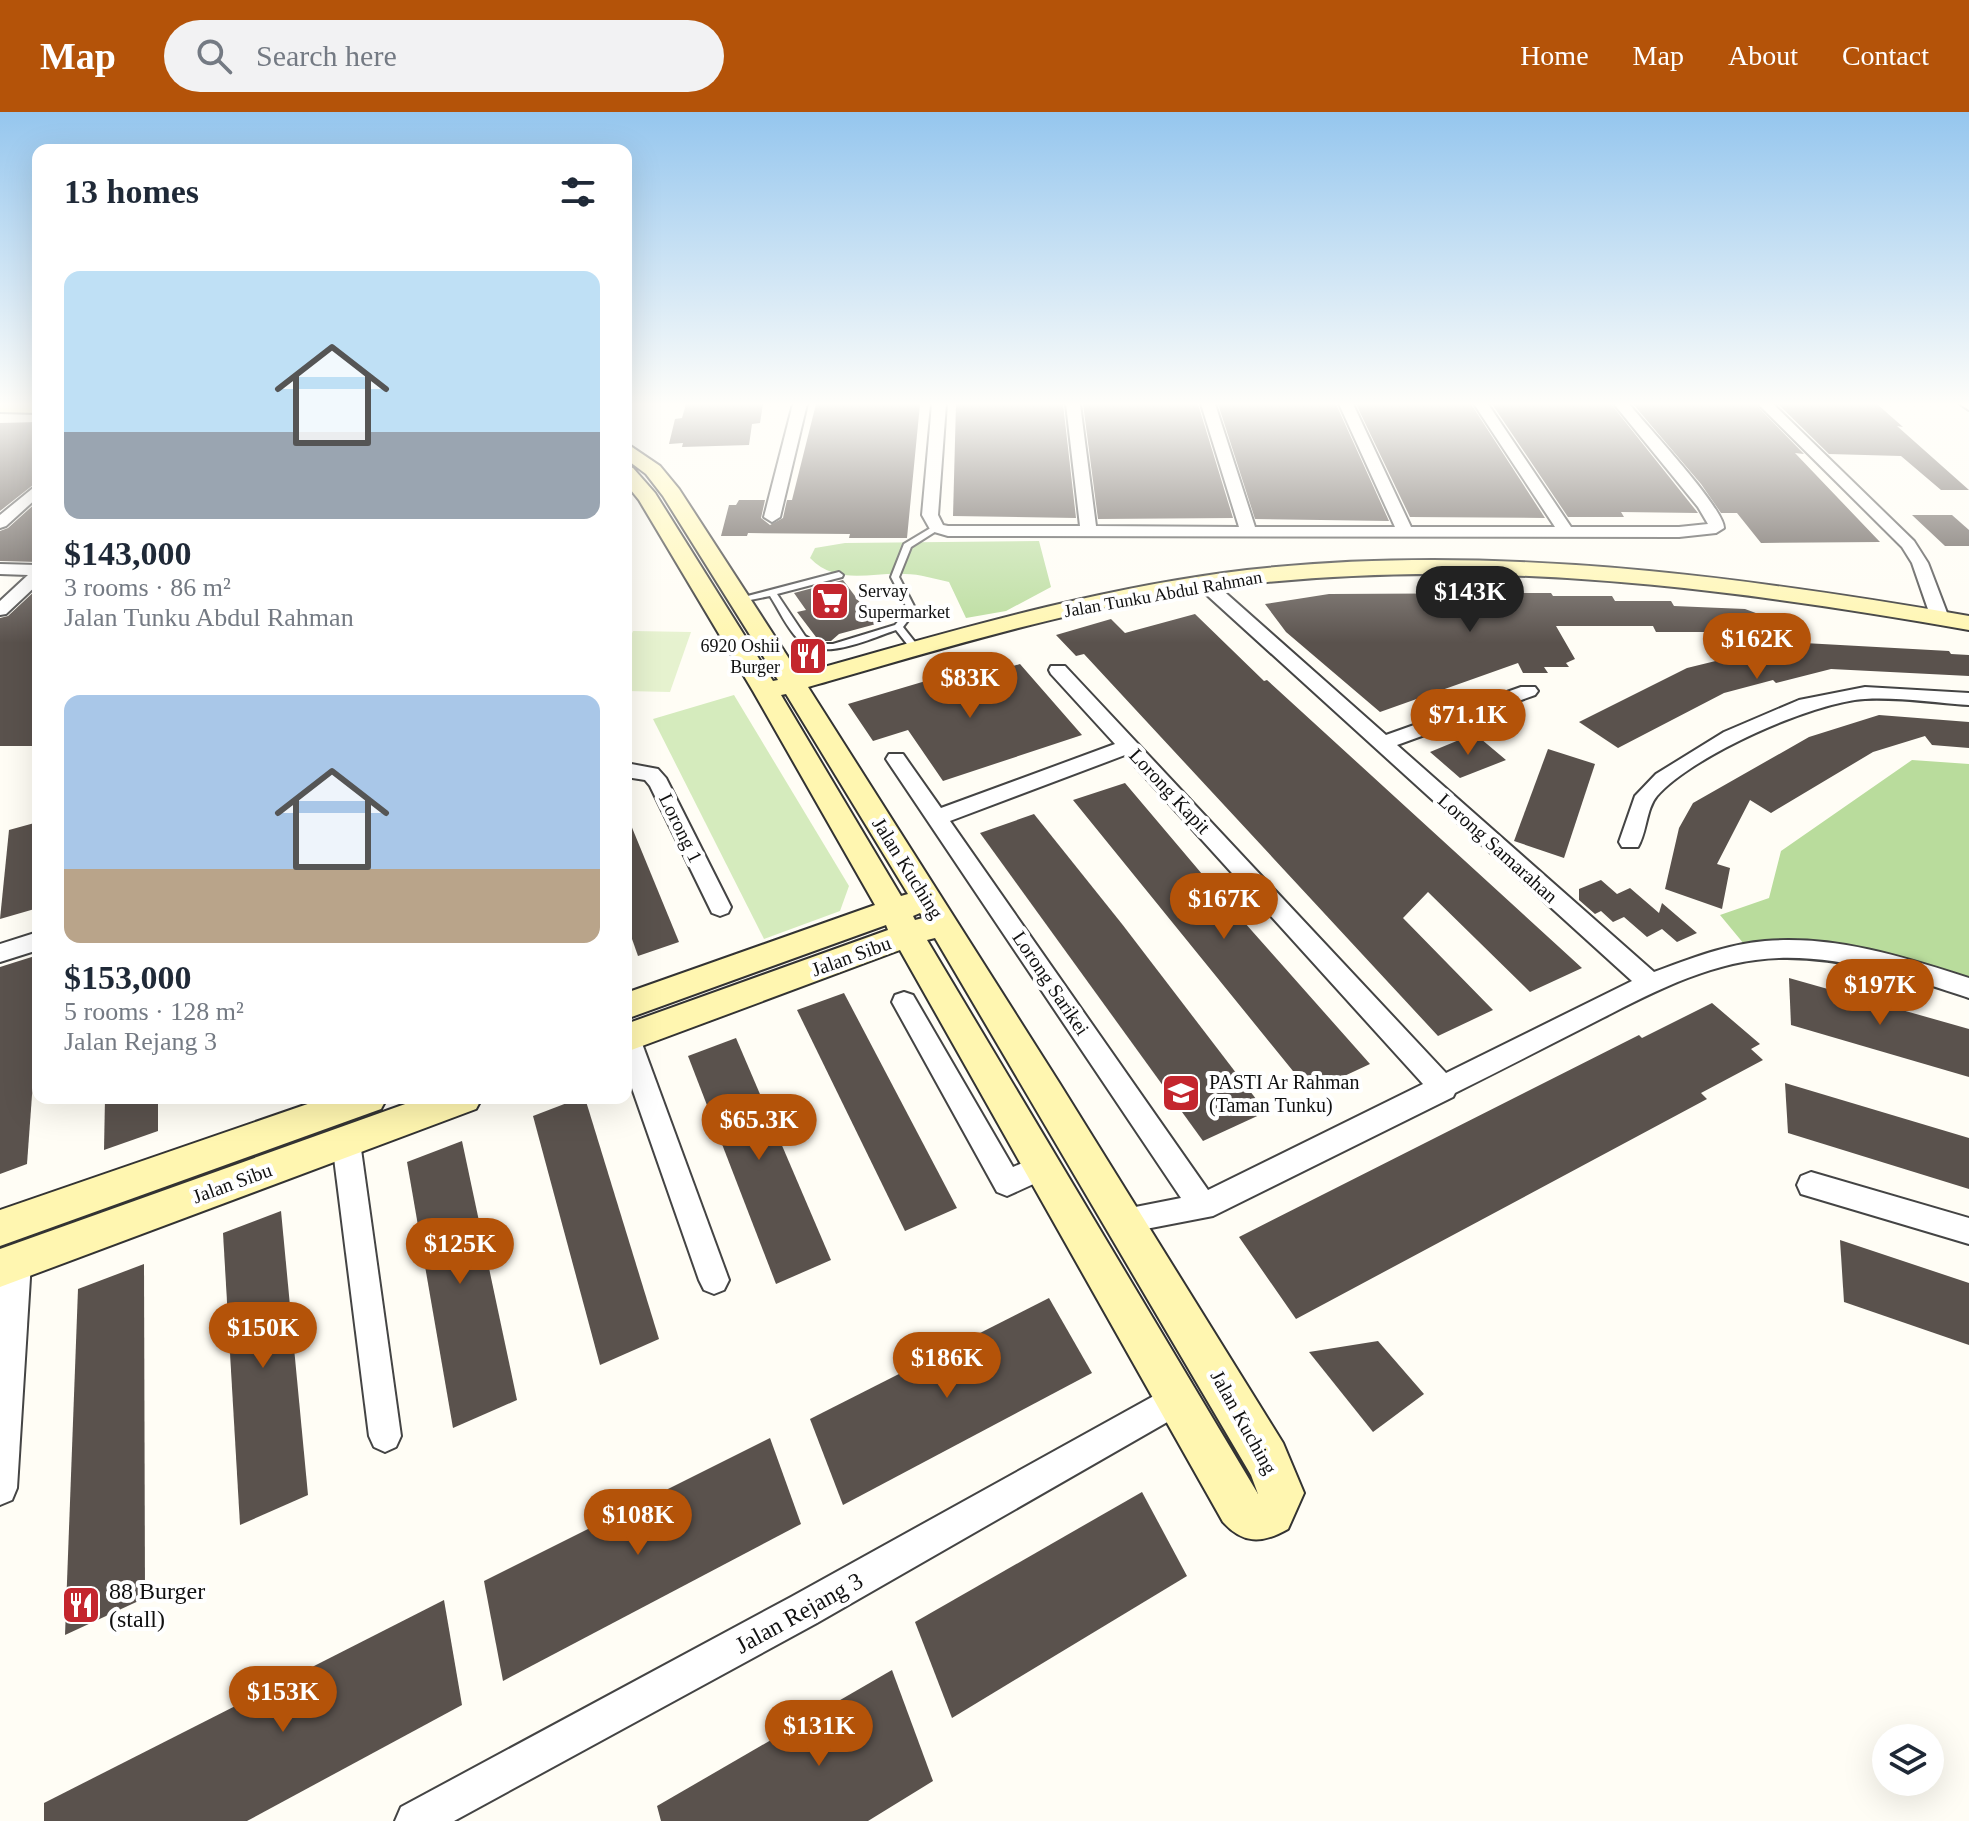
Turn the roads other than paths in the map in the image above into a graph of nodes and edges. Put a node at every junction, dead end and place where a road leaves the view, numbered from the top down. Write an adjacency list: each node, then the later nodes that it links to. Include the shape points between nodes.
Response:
1 (636, 484): 35 (street, Jalan Kuching)
2 (664, 484): 25 (street, Jalan Kuching)
3 (780, 484): 12 (street)
4 (933, 484): 14 (street, via 930,515)
5 (1083, 484): 18 (street)
6 (1233, 484): 15 (street)
7 (1383, 484): 16 (street)
8 (1534, 484): 17 (street)
9 (1687, 484): 17 (street, via 1716,520 1716,528)
10 (1846, 484): 27 (street, via 1908,544)
11 (32, 494): 13 (street)
12 (772, 517)
13 (0, 523)
14 (937, 528): 18 (street); 29 (lane, via 907,546 895,577 912,610)
15 (1248, 531): 16 (street); 18 (street)
16 (1405, 531): 17 (street)
17 (1566, 531)
18 (1089, 532)
19 (0, 569): 20 (street)
20 (32, 572)
21 (839, 575): 24 (lane)
22 (32, 579): 26 (street)
23 (1204, 583): 27 (street, Jalan Tunku Abdul Rahman, via 1337,569 1577,569 1708,581); 30 (street, Jalan Tunku Abdul Rahman, via 1086,605); 39 (street, Lorong Samarahan)
24 (772, 593): 25 (lane); 29 (lane, via 802,638 816,647 834,647)
25 (740, 599): 31 (street, Jalan Kuching)
26 (0, 610)
27 (1940, 618): 28 (street, Jalan Tunku Abdul Rahman)
28 (1969, 623)
29 (898, 627): 30 (lane)
30 (917, 651): 32 (street, Jalan Tunku Abdul Rahman)
31 (775, 653): 32 (street, via 808,665); 34 (street, Jalan Kuching)
32 (848, 669): 34 (street, Jalan Tunku Abdul Rahman); 38 (street, via 822,692)
33 (1058, 670): 40 (street, Lorong Kapit)
34 (794, 684): 35 (street, Jalan Tunku Abdul Rahman); 38 (street, Jalan Kuching)
35 (766, 691): 46 (street, Jalan Kuching)
36 (1528, 691): 39 (street)
37 (1969, 699): 44 (street, via 1865,693 1806,704 1731,737 1663,779 1645,796)
38 (814, 716): 46 (street, Jalan Kuching)
39 (1381, 744): 49 (street, Lorong Samarahan)
40 (1129, 746): 43 (street); 55 (street, Lorong Kapit)
41 (896, 759): 43 (street, Lorong Sarikei)
42 (632, 771): 45 (street, Lorong 1, via 651,774 659,783)
43 (938, 817): 62 (street, Lorong Sarikei)
44 (1630, 842)
45 (720, 907)
46 (917, 917): 52 (street, Jalan Sibu); 53 (street, Jalan Sibu); 60 (street, Jalan Kuching); 63 (street, Jalan Kuching)
47 (32, 943): 48 (street)
48 (0, 953)
49 (1650, 983): 50 (street, via 1710,961 1780,949 1892,964); 55 (street)
50 (1969, 988)
51 (904, 1002): 60 (street, via 1007,1183)
52 (632, 1004)
53 (632, 1036)
54 (632, 1054): 67 (street)
55 (1444, 1089): 62 (street)
56 (358, 1104): 59 (street, Jalan Sibu)
57 (448, 1104): 58 (street, Jalan Sibu)
58 (346, 1142): 59 (street, Jalan Sibu); 69 (street)
59 (258, 1156): 64 (street, Jalan Sibu); 66 (street, Jalan Sibu)
60 (1043, 1166): 68 (street, Jalan Kuching)
61 (1811, 1185): 65 (street)
62 (1203, 1207): 63 (street)
63 (1125, 1220): 68 (street, Jalan Kuching, via 1267,1459 1282,1493 1277,1510 1251,1519 1239,1506)
64 (0, 1228)
65 (1969, 1231)
66 (8, 1265): 70 (street)
67 (714, 1280)
68 (1179, 1398): 71 (street, Jalan Rejang 3)
69 (385, 1436)
70 (0, 1488)
71 (415, 1821)

